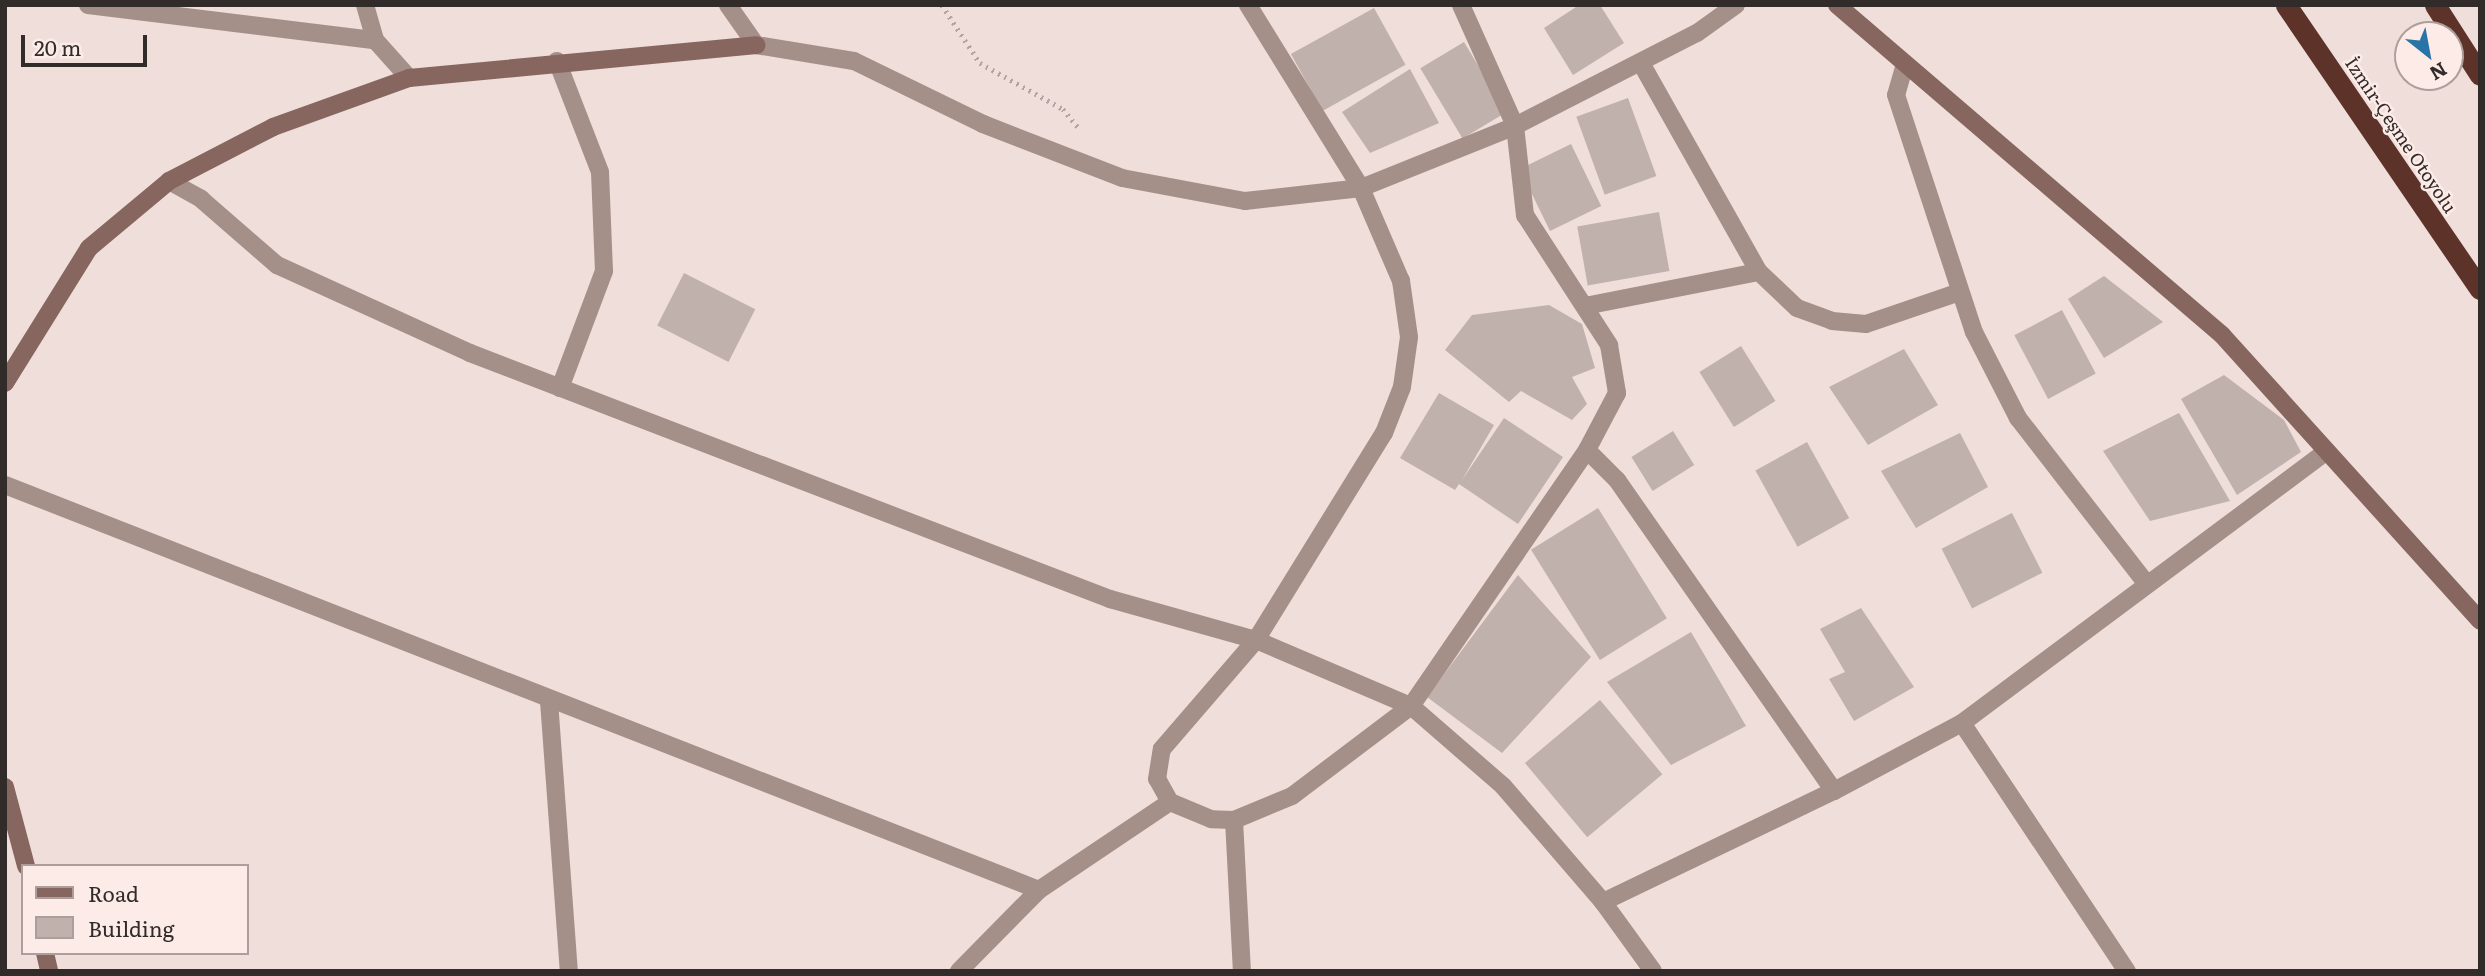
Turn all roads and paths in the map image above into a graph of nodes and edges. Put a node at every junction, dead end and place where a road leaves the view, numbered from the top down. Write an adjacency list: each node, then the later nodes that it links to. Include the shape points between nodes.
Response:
1 (88, 5): 11 (street)
2 (365, 5): 11 (street)
3 (728, 5): 12 (street)
4 (942, 5): 19 (path, via 980,63 1063,109)
5 (1248, 5): 21 (street)
6 (1461, 5): 18 (street)
7 (1737, 5): 14 (street)
8 (1837, 5): 15 (street)
9 (2286, 5): 23 (highway, İzmir-Çeşme Otoyolu)
10 (2435, 5): 16 (highway)
11 (375, 40): 17 (street)
12 (756, 45): 13 (street); 21 (street, via 854,61 983,124 1122,178 1245,201)
13 (557, 61): 17 (street); 27 (street, via 600,172 604,271)
14 (1641, 64): 18 (street); 22 (street)
15 (1905, 64): 24 (street, via 1896,95); 29 (street, via 2222,335)
16 (2480, 75)
17 (409, 78): 20 (street, via 272,127)
18 (1515, 126): 21 (street); 25 (street, via 1513,154 1525,215)
19 (1088, 138)
20 (169, 181): 26 (street, via 89,248); 27 (street, via 201,199 277,265)
21 (1361, 188): 33 (street, via 1401,281 1409,337 1402,387 1384,433)
22 (1759, 272): 24 (street, via 1797,308 1832,321 1866,324); 25 (street)
23 (2480, 289)
24 (1961, 292): 31 (street, via 2018,418)
25 (1585, 306): 28 (street, via 1609,345 1617,393)
26 (5, 383)
27 (560, 388): 33 (street, via 1110,599)
28 (1587, 450): 35 (street); 38 (street, via 1618,480)
29 (2327, 451): 31 (street); 32 (street)
30 (5, 485): 34 (street)
31 (2145, 582): 36 (street)
32 (2480, 621)
33 (1256, 640): 35 (street); 39 (street, via 1161,749 1157,779)
34 (549, 701): 42 (street); 44 (street)
35 (1411, 706): 40 (street, via 1292,796); 43 (street, via 1503,786)
36 (1962, 723): 38 (street); 48 (street)
37 (5, 787): 41 (street)
38 (1834, 791): 43 (street)
39 (1170, 802): 40 (street, via 1211,819); 42 (street)
40 (1234, 820): 46 (street)
41 (25, 864)
42 (1039, 890): 45 (street)
43 (1603, 902): 47 (street)
44 (569, 971)
45 (959, 971)
46 (1242, 971)
47 (1653, 971)
48 (2127, 971)

